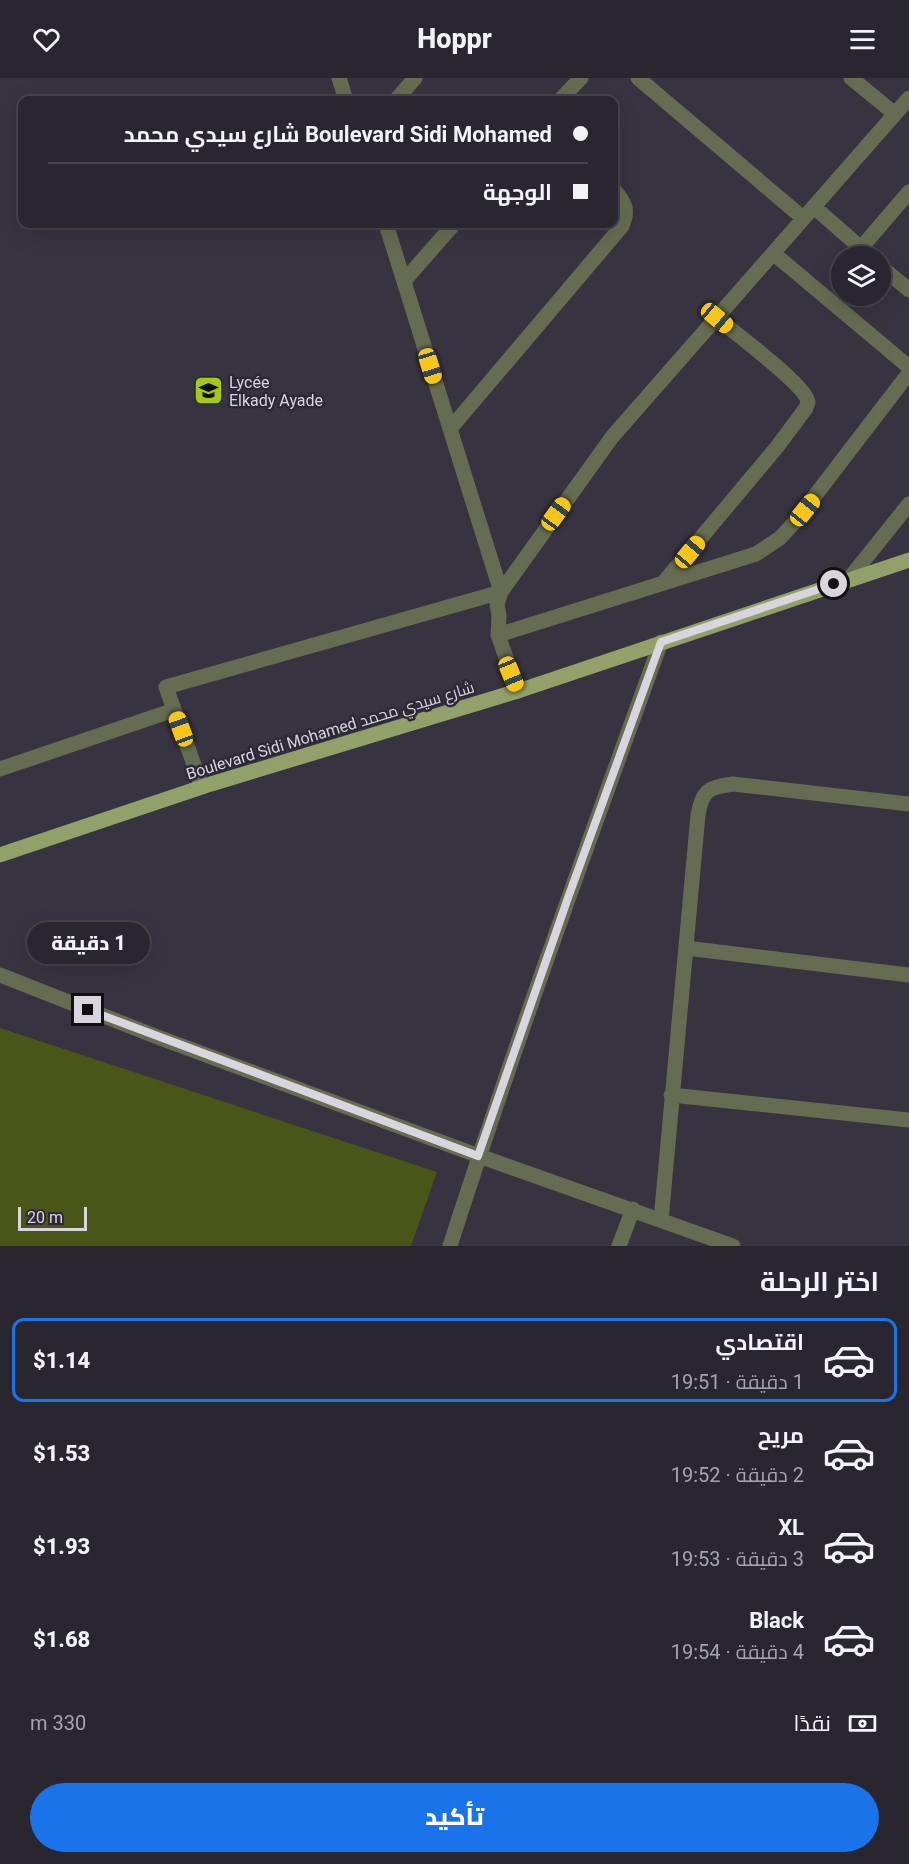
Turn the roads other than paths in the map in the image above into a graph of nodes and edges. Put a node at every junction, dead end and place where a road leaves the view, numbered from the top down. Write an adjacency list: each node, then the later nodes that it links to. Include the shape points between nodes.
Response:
1 (339, 78): 6 (street)
2 (415, 78): 7 (street)
3 (580, 78): 8 (street)
4 (638, 78): 13 (street)
5 (851, 78): 10 (street)
6 (345, 96)
7 (399, 96)
8 (564, 96)
9 (909, 98): 10 (street)
10 (895, 114): 13 (street)
11 (909, 192): 17 (street)
12 (618, 194): 25 (street, via 626,209 622,226)
13 (808, 212): 16 (street); 18 (street)
14 (387, 228): 20 (street)
15 (450, 228): 20 (street)
16 (856, 246)
17 (869, 246)
18 (773, 253): 22 (street); 23 (street)
19 (891, 275): 21 (street)
20 (404, 281): 25 (street)
21 (909, 291)
22 (717, 318): 29 (street, via 804,392 808,402 777,447); 30 (street, via 612,437)
23 (909, 367)
24 (909, 373): 29 (street, via 780,538 756,554)
25 (450, 429): 30 (street)
26 (909, 504): 28 (street)
27 (909, 560): 28 (main road, Boulevard Sidi Mohamed شارع سيدي محمد)
28 (849, 579): 32 (main road, Boulevard Sidi Mohamed شارع سيدي محمد)
29 (663, 583): 31 (street)
30 (501, 592): 31 (street, via 497,604); 34 (street, via 166,687)
31 (498, 635): 33 (street)
32 (661, 642): 33 (main road, Boulevard Sidi Mohamed شارع سيدي محمد); 44 (street)
33 (518, 691): 36 (main road, Boulevard Sidi Mohamed شارع سيدي محمد)
34 (174, 710): 35 (street); 36 (street)
35 (0, 769)
36 (202, 787): 38 (main road, Boulevard Sidi Mohamed شارع سيدي محمد)
37 (909, 804): 39 (street, via 733,784 710,789 700,801)
38 (0, 855)
39 (686, 948): 41 (street); 42 (street)
40 (0, 975): 44 (street)
41 (909, 975)
42 (671, 1095): 43 (street); 46 (street)
43 (909, 1120)
44 (478, 1156): 45 (street); 47 (street)
45 (633, 1209): 46 (street); 48 (street)
46 (661, 1220): 49 (street)
47 (450, 1246)
48 (619, 1246)
49 (733, 1246)

